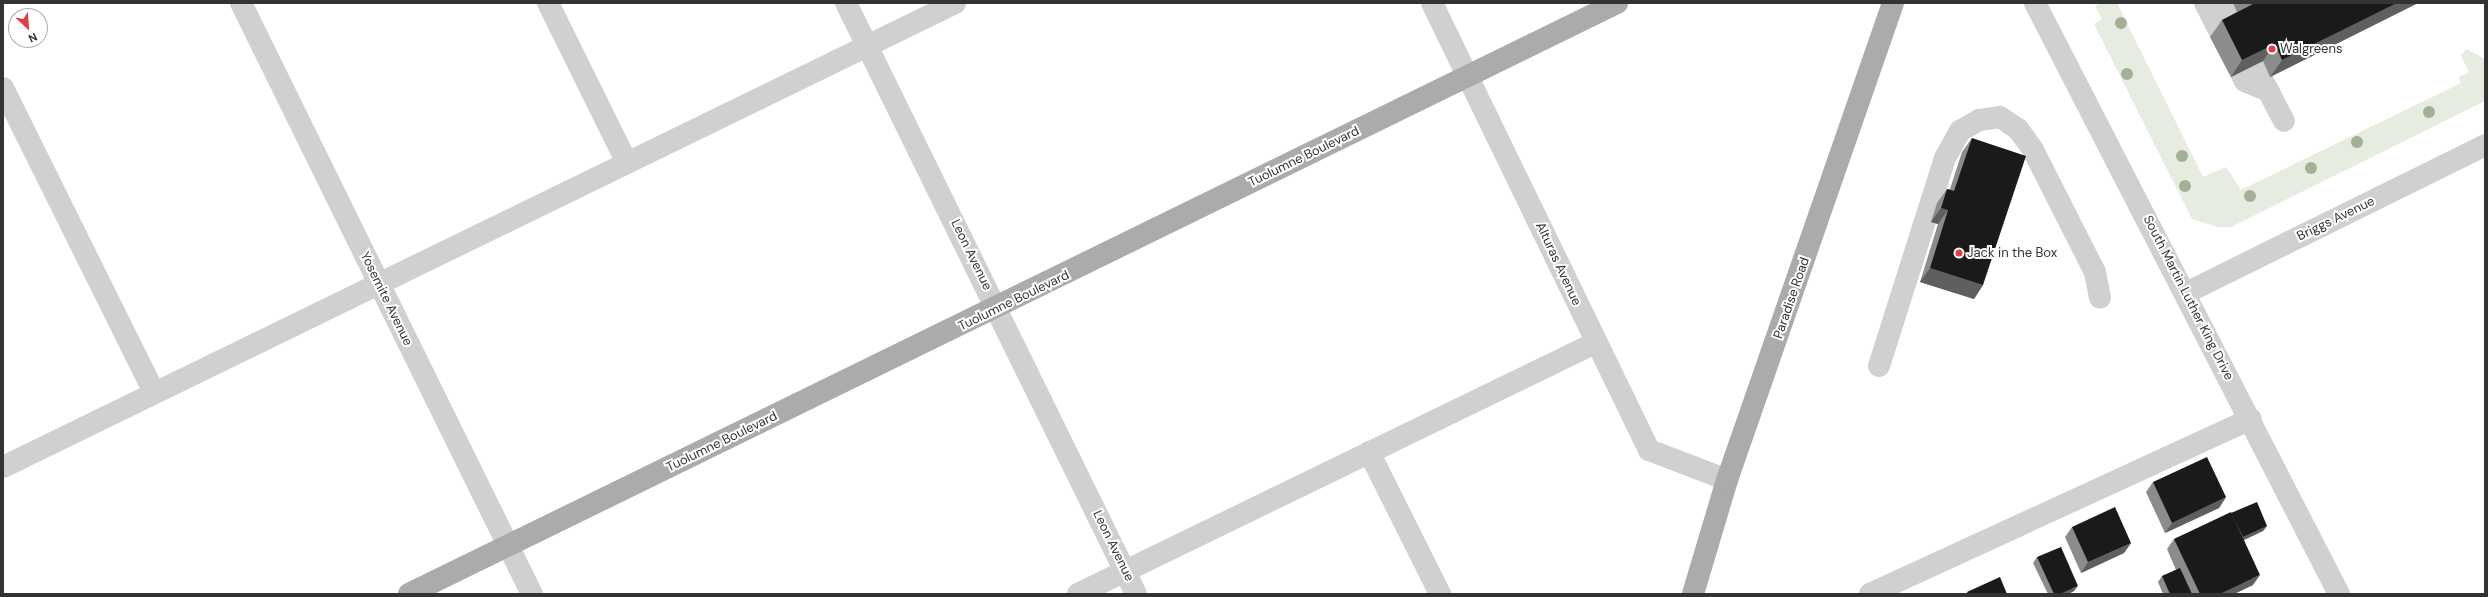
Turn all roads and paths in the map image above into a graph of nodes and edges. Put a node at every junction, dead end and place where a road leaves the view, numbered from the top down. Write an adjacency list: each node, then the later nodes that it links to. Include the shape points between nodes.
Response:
1 (241, 3): 18 (street, Yosemite Avenue)
2 (548, 3): 17 (street)
3 (846, 3): 11 (street, Leon Avenue)
4 (955, 3): 11 (street)
5 (1432, 3): 12 (street, Alturas Avenue)
6 (1616, 3): 12 (main road, Tuolumne Boulevard)
7 (1893, 3): 28 (main road, Paradise Road)
8 (2035, 3): 19 (street, South Martin Luther King Drive)
9 (2205, 3): 14 (street, via 2245,81)
10 (2222, 3): 14 (street)
11 (868, 46): 17 (street); 21 (street, Leon Avenue)
12 (1469, 76): 21 (main road, Tuolumne Boulevard); 22 (street, Alturas Avenue)
13 (3, 88): 24 (street)
14 (2269, 91): 15 (street)
15 (2284, 121)
16 (2485, 145): 19 (street, Briggs Avenue)
17 (627, 163): 18 (street)
18 (378, 282): 24 (street); 29 (street, Yosemite Avenue)
19 (2186, 293): 25 (street, South Martin Luther King Drive)
20 (2100, 298): 23 (street, via 2095,272 2033,150 2018,129 2000,117 1979,120 1960,131 1945,158)
21 (998, 309): 29 (main road, Tuolumne Boulevard); 30 (street, Leon Avenue)
22 (1595, 342): 26 (street); 28 (street, Alturas Avenue, via 1649,450)
23 (1879, 366)
24 (154, 392): 27 (street)
25 (2251, 419): 37 (street); 38 (street, South Martin Luther King Drive)
26 (1369, 452): 30 (street); 35 (street)
27 (3, 466)
28 (1727, 480): 36 (main road, Paradise Road)
29 (508, 546): 31 (main road, Tuolumne Boulevard); 32 (street, Yosemite Avenue)
30 (1124, 571): 33 (street); 34 (street, Leon Avenue)
31 (409, 594)
32 (532, 594)
33 (1078, 594)
34 (1136, 594)
35 (1440, 594)
36 (1692, 594)
37 (1870, 594)
38 (2339, 594)

